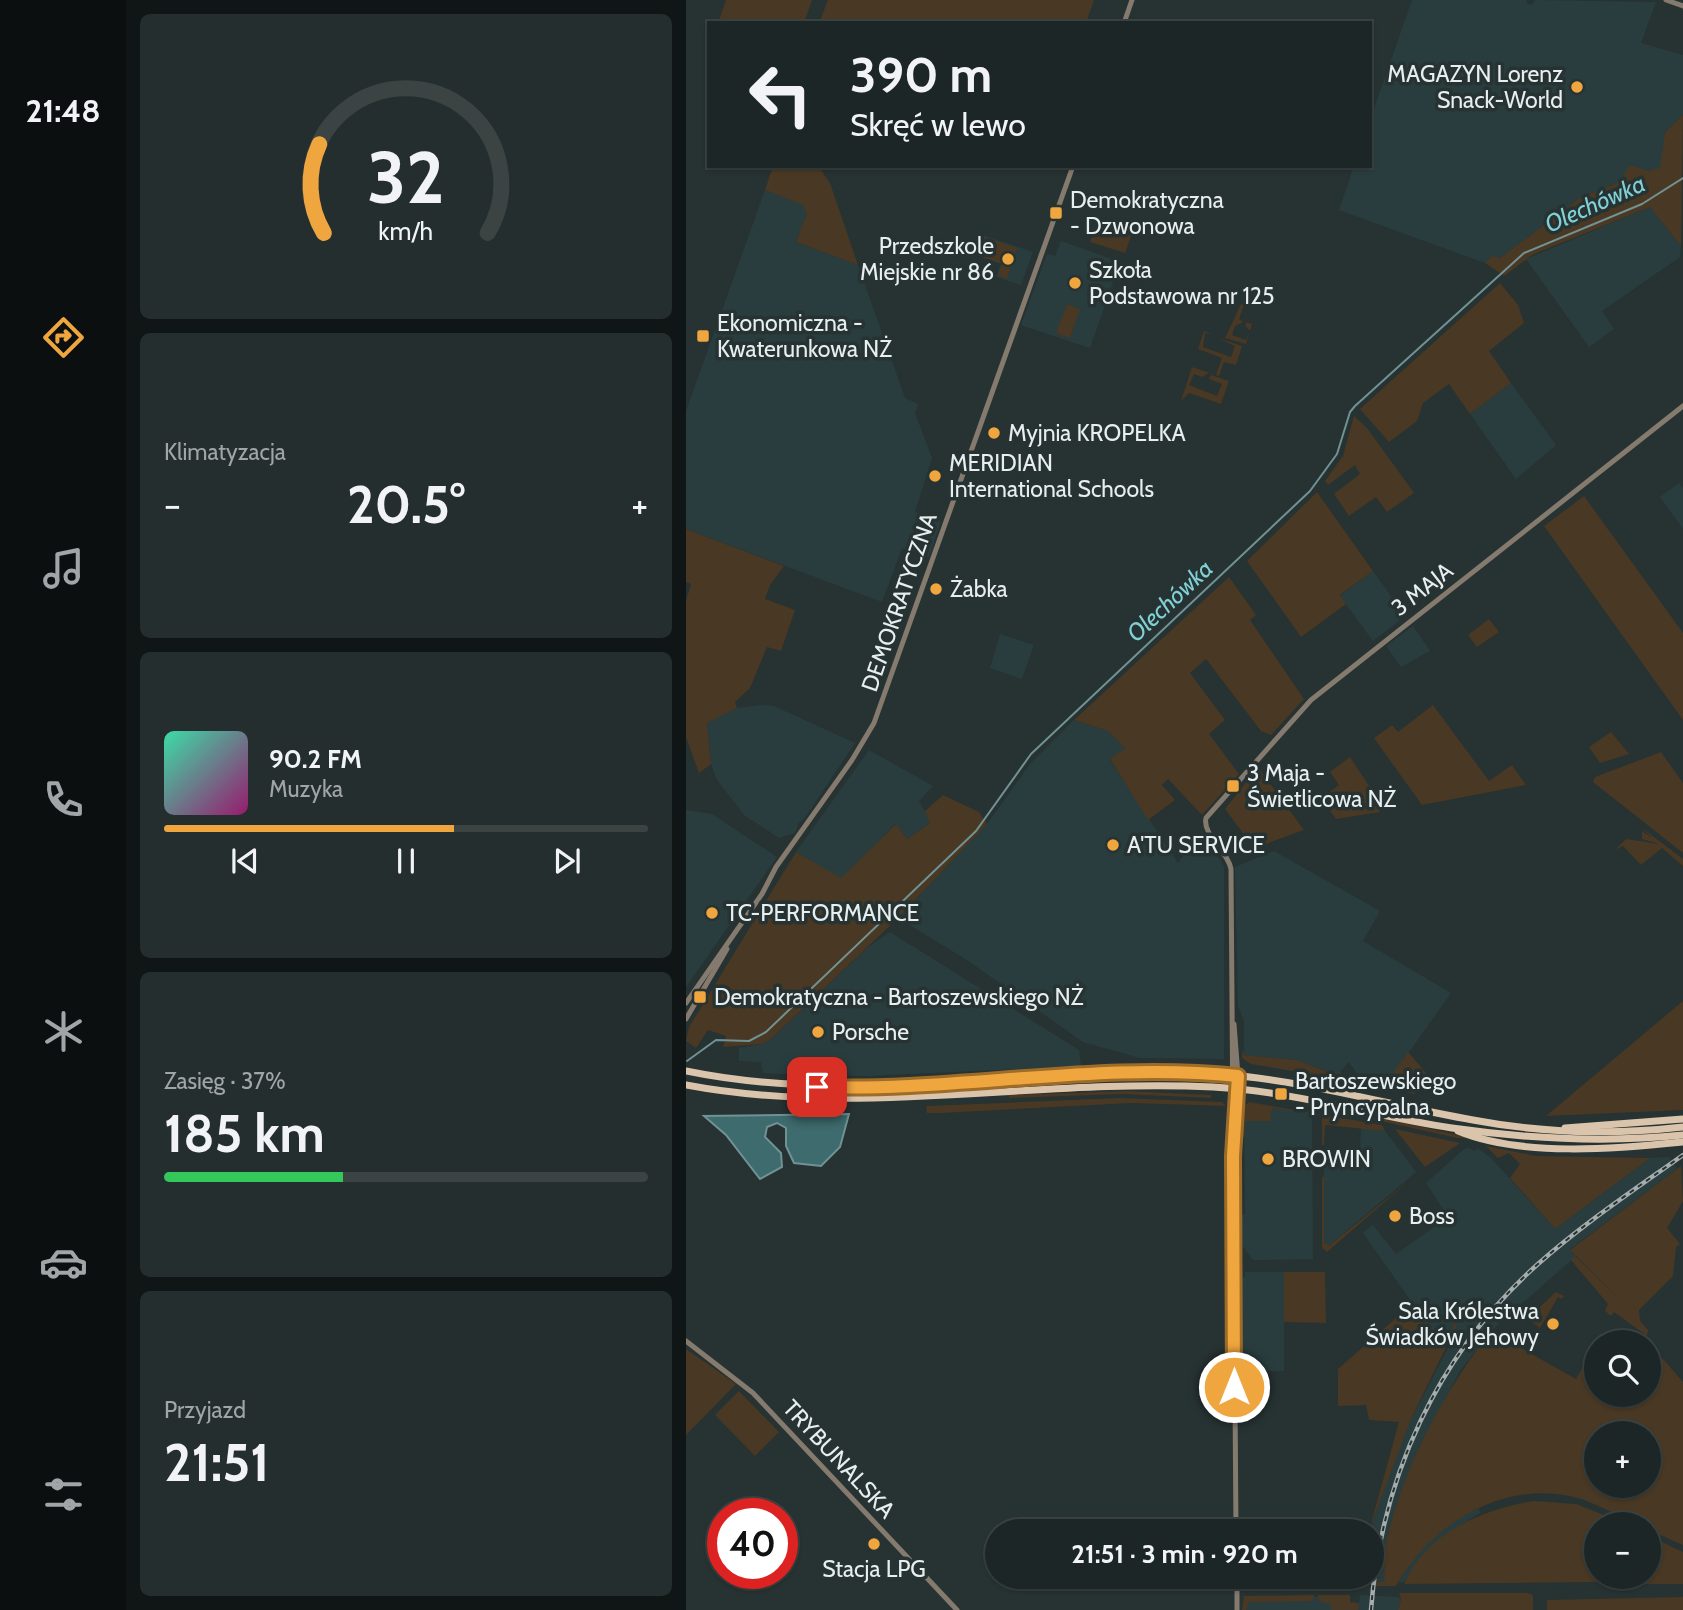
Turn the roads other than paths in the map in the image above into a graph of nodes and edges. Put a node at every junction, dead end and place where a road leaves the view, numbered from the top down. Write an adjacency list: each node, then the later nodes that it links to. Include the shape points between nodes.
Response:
1 (1132, 0): 4 (street)
2 (1666, 0): 3 (street)
3 (1683, 6)
4 (1125, 21)
5 (1072, 168): 7 (street, DEMOKRATYCZNA, via 874,723)
6 (1683, 406): 11 (street, 3 MAJA, via 1311,700 1210,812 1204,823 1229,862)
7 (730, 942): 8 (street, DEMOKRATYCZNA); 9 (street, DEMOKRATYCZNA)
8 (686, 1003)
9 (686, 1019)
10 (686, 1071): 11 (main road, via 841,1088 1153,1072)
11 (1235, 1076): 13 (street); 17 (main road, via 1312,1085 1472,1120)
12 (686, 1085): 13 (main road, via 740,1094 841,1099 1060,1087)
13 (1235, 1088): 16 (main road, via 1311,1098); 21 (street)
14 (1683, 1119): 17 (main road)
15 (1683, 1127): 17 (main road, via 1617,1132)
16 (1451, 1128): 18 (main road, via 1573,1139); 19 (main road, via 1533,1147)
17 (1551, 1129)
18 (1683, 1135)
19 (1683, 1142)
20 (686, 1341): 23 (street, TRYBUNALSKA, via 753,1393)
21 (1236, 1519)
22 (1237, 1589): 24 (street)
23 (957, 1610)
24 (1237, 1610)

